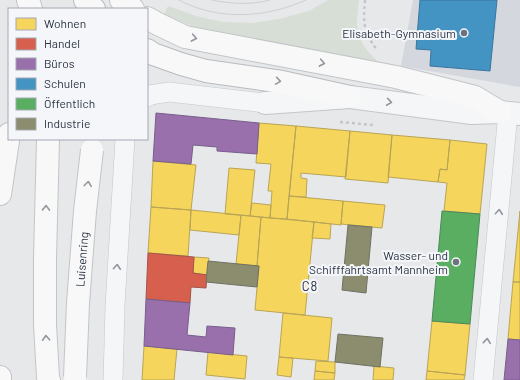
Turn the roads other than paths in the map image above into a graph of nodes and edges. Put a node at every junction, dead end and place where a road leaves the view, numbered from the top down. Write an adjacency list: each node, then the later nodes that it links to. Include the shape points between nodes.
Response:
1 (85, 0): 3 (main road)
2 (120, 0): 4 (main road)
3 (93, 8)
4 (131, 8)
5 (153, 21): 10 (main road, one-way to 10, via 185,37 396,77 475,97)
6 (150, 52): 8 (main road, one-way to 8, via 206,70 282,82)
7 (148, 96): 9 (street, via 169,92)
8 (350, 97): 9 (street); 10 (street, one-way to 10, via 472,113)
9 (265, 103)
10 (509, 113): 19 (street, one-way to 10)
11 (8, 140): 15 (main road)
12 (48, 140): 16 (main road, one-way to 12, via 45,325)
13 (94, 140): 17 (main road, Luisenring, one-way to 13, bridge, via 85,211)
14 (125, 140): 18 (street, one-way to 14, via 114,306)
15 (0, 194)
16 (48, 378)
17 (75, 378)
18 (113, 380)
19 (483, 380)

